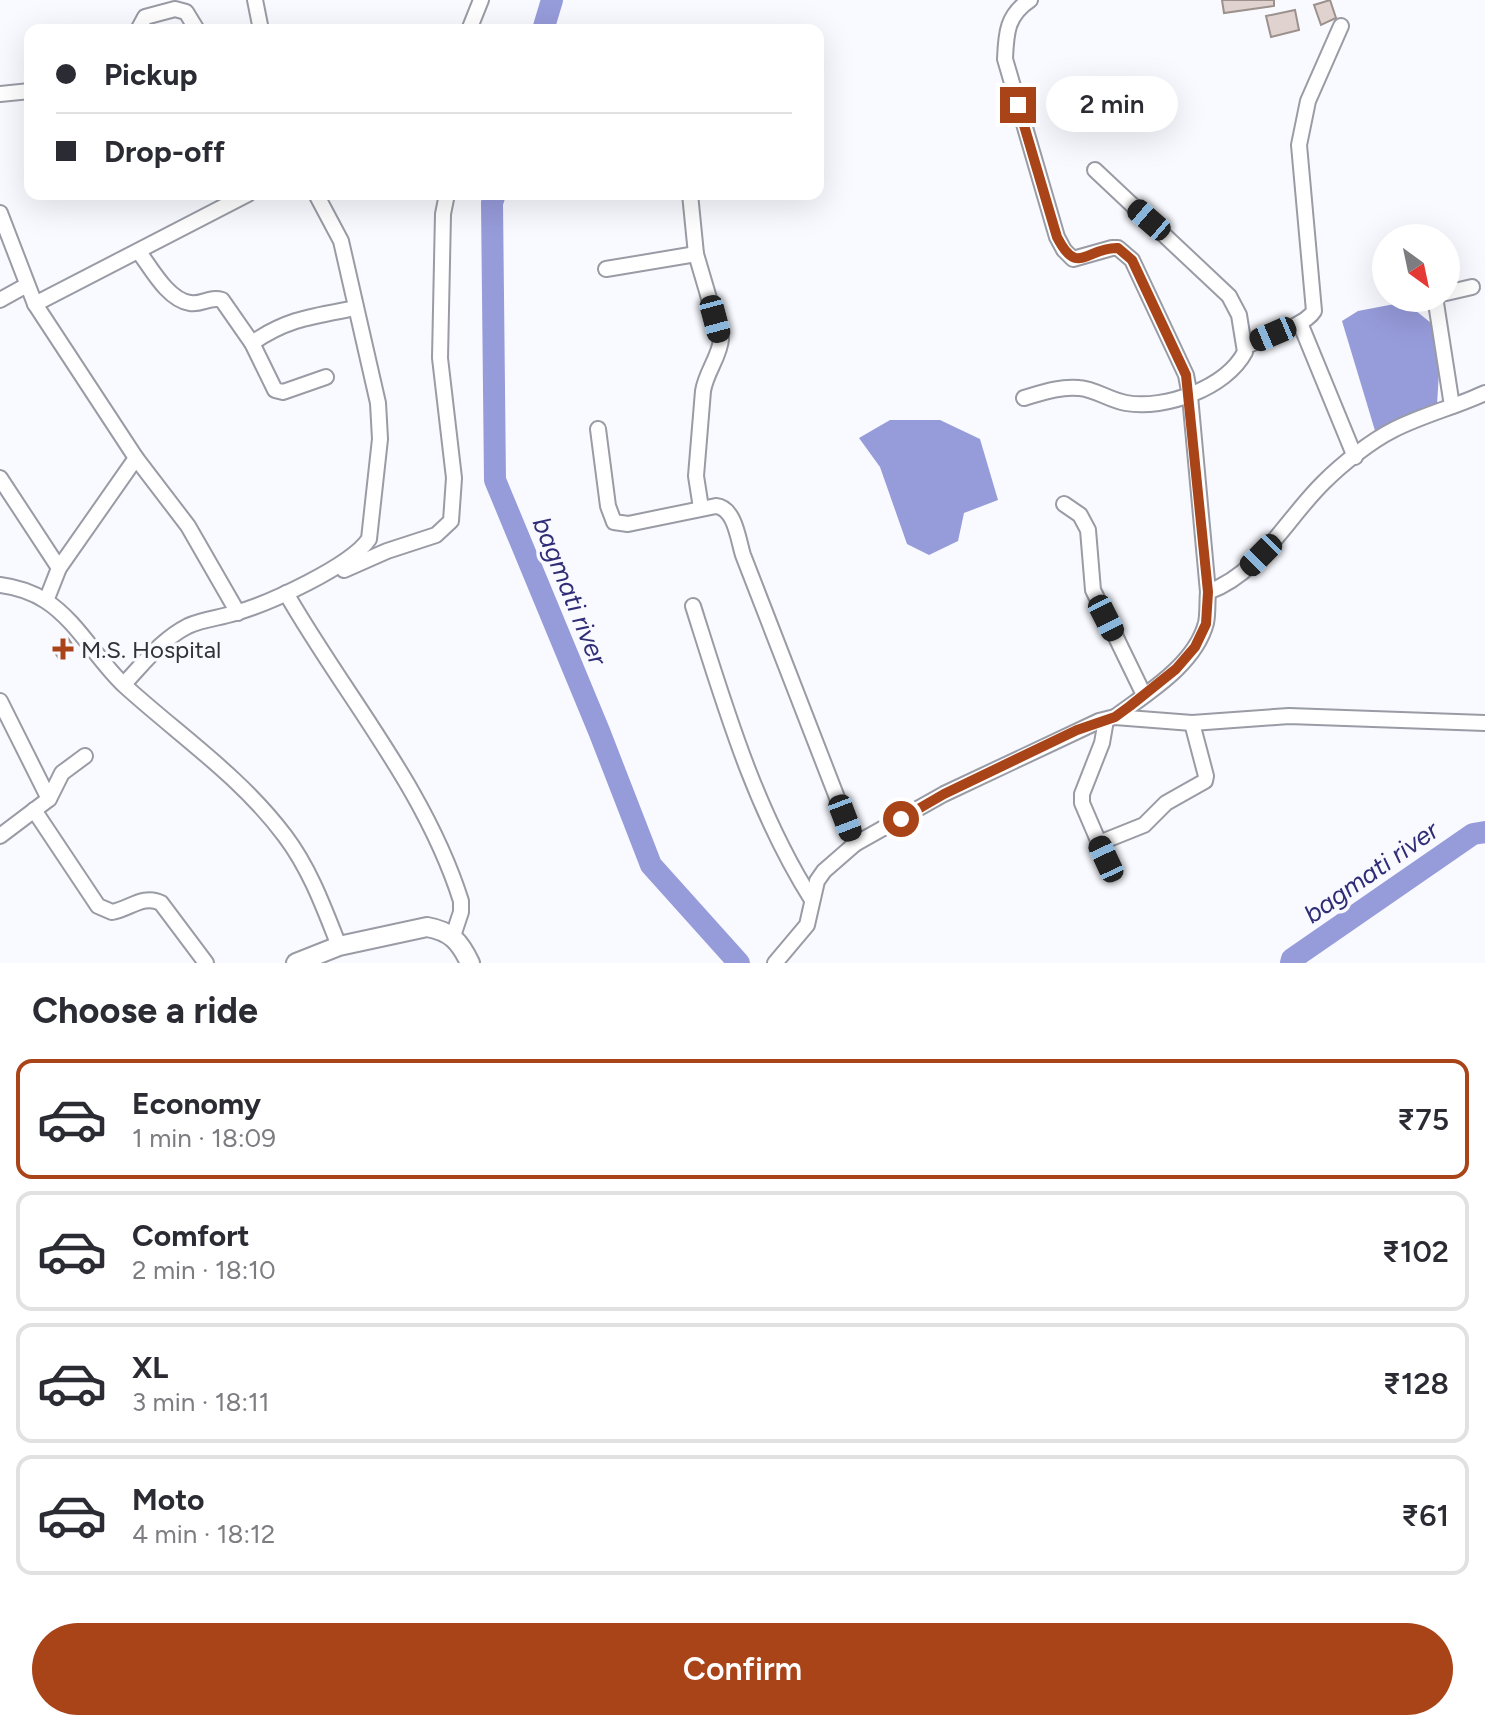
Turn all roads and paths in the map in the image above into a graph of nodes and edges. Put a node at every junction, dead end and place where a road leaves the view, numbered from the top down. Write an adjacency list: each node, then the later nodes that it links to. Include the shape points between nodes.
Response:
1 (255, 0): 6 (street)
2 (481, 0): 7 (street)
3 (1030, 0): 32 (street, via 1010,19 1005,59 1057,237 1073,259 1118,248 1132,260 1186,375)
4 (141, 24): 5 (street, via 145,17 175,9 186,12)
5 (193, 24)
6 (260, 24)
7 (471, 24)
8 (1341, 26): 27 (street, via 1308,101 1299,145 1314,307 1311,317)
9 (24, 92): 10 (street)
10 (0, 94)
11 (1095, 170): 29 (street, via 1229,296)
12 (237, 200): 17 (street)
13 (319, 200): 25 (street, via 341,241)
14 (446, 200): 44 (street, via 440,358 454,478 451,521 436,535 365,560)
15 (691, 200): 18 (street)
16 (0, 213): 20 (street)
17 (139, 252): 24 (street); 28 (street, via 182,300 222,300)
18 (696, 254): 19 (street); 40 (street, via 721,339 703,391 696,476)
19 (606, 269)
20 (27, 285): 23 (street); 24 (street)
21 (1472, 287): 22 (street)
22 (1460, 290)
23 (0, 300)
24 (35, 304): 37 (street)
25 (356, 308): 28 (street, via 290,321); 44 (street, via 378,403 372,530 364,547)
26 (1437, 312): 34 (street)
27 (1300, 323): 29 (street); 36 (street)
28 (252, 343): 30 (street, via 275,390)
29 (1246, 346): 32 (street, via 1241,361)
30 (326, 377)
31 (1485, 393): 34 (street)
32 (1190, 396): 33 (street, via 1140,405 1070,387); 43 (street)
33 (1024, 398)
34 (1452, 406): 36 (street, via 1393,430)
35 (598, 429): 40 (street, via 614,522 628,524)
36 (1355, 457): 43 (street, via 1324,481 1243,573)
37 (136, 458): 41 (street); 47 (street, via 188,526)
38 (0, 478): 41 (street)
39 (1064, 504): 49 (street, via 1080,515 1088,530 1093,590)
40 (701, 508): 59 (street, via 721,506 730,514)
41 (59, 568): 45 (street)
42 (0, 585): 45 (street)
43 (1208, 592): 49 (street, via 1206,624 1195,647)
44 (289, 597): 47 (street); 62 (street, via 400,769 430,828 461,901)
45 (46, 601): 48 (street)
46 (693, 606): 61 (street, via 743,762)
47 (238, 613): 48 (street, via 181,630)
48 (124, 684): 63 (street, via 206,753 274,821 303,864)
49 (1144, 695): 51 (street)
50 (0, 701): 55 (street)
51 (1110, 718): 52 (street); 58 (street, via 1082,794 1084,812); 59 (street, via 957,788)
52 (1192, 723): 53 (street, via 1289,716); 58 (street, via 1205,781 1163,805 1144,825)
53 (1485, 723)
54 (85, 756): 55 (street, via 62,773)
55 (49, 799): 56 (street)
56 (34, 810): 57 (street); 64 (street, via 98,906 112,912 144,900 161,903)
57 (0, 836)
58 (1099, 843): 60 (street)
59 (855, 844): 61 (street, via 824,871)
60 (1106, 859)
61 (812, 900): 67 (street, via 807,925)
62 (453, 936): 63 (street, via 427,927); 66 (street)
63 (339, 946): 65 (street)
64 (206, 963)
65 (296, 963)
66 (470, 963)
67 (775, 963)

